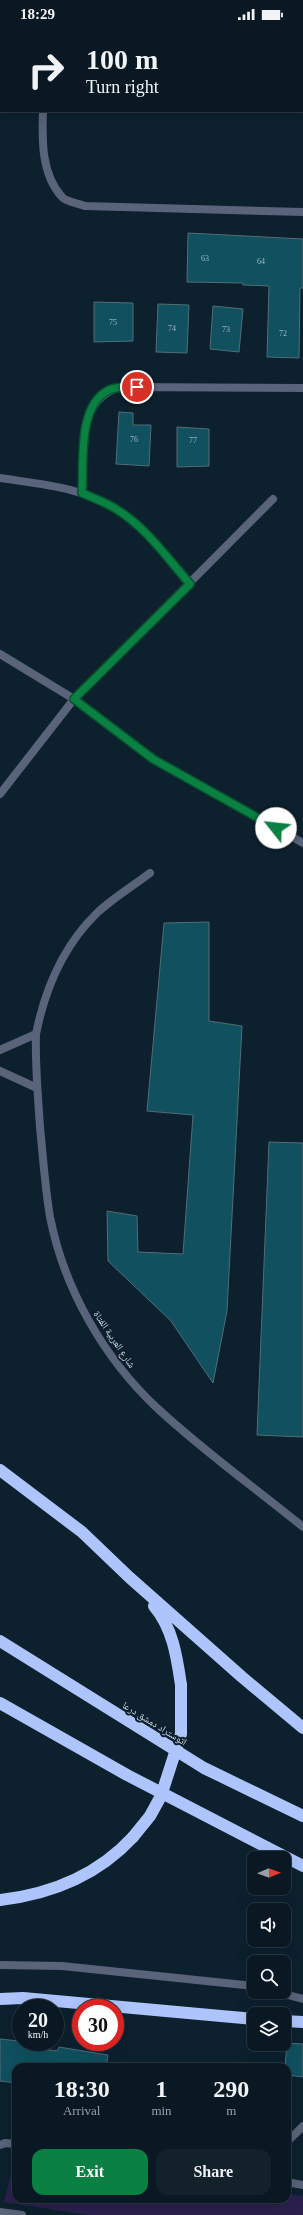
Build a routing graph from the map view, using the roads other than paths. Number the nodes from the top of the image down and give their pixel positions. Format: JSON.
{"nodes":[{"id":1,"x":43,"y":112,"type":"edge"},
{"id":2,"x":303,"y":212,"type":"edge"},
{"id":3,"x":303,"y":388,"type":"edge"},
{"id":4,"x":0,"y":478,"type":"edge"},
{"id":5,"x":82,"y":493,"type":"junction"},
{"id":6,"x":273,"y":499,"type":"dead end"},
{"id":7,"x":190,"y":584,"type":"junction"},
{"id":8,"x":0,"y":654,"type":"edge"},
{"id":9,"x":74,"y":699,"type":"junction"},
{"id":10,"x":0,"y":794,"type":"edge"},
{"id":11,"x":303,"y":843,"type":"edge"},
{"id":12,"x":150,"y":873,"type":"dead end"},
{"id":13,"x":36,"y":1034,"type":"junction"},
{"id":14,"x":0,"y":1050,"type":"edge"},
{"id":15,"x":0,"y":1070,"type":"edge"},
{"id":16,"x":37,"y":1088,"type":"junction"},
{"id":17,"x":0,"y":1470,"type":"edge"},
{"id":18,"x":303,"y":1527,"type":"edge"},
{"id":19,"x":129,"y":1577,"type":"junction"},
{"id":20,"x":0,"y":1641,"type":"edge"},
{"id":21,"x":0,"y":1703,"type":"edge"},
{"id":22,"x":303,"y":1728,"type":"edge"},
{"id":23,"x":303,"y":1816,"type":"edge"},
{"id":24,"x":303,"y":1866,"type":"edge"},
{"id":25,"x":0,"y":1900,"type":"edge"},
{"id":26,"x":0,"y":1965,"type":"edge"},
{"id":27,"x":247,"y":1985,"type":"edge"},
{"id":28,"x":291,"y":1996,"type":"edge"},
{"id":29,"x":0,"y":1999,"type":"edge"},
{"id":30,"x":303,"y":1999,"type":"edge"},
{"id":31,"x":247,"y":2018,"type":"edge"},
{"id":32,"x":291,"y":2022,"type":"edge"},
{"id":33,"x":303,"y":2022,"type":"edge"},
{"id":34,"x":303,"y":2126,"type":"edge"},
{"id":35,"x":291,"y":2138,"type":"edge"},
{"id":36,"x":12,"y":2144,"type":"edge"},
{"id":37,"x":0,"y":2145,"type":"edge"},
{"id":38,"x":291,"y":2183,"type":"edge"},
{"id":39,"x":303,"y":2185,"type":"edge"},
{"id":40,"x":0,"y":2212,"type":"edge"},
{"id":41,"x":22,"y":2215,"type":"edge"}],
"edges":[{"from":1,"to":2,"type":"street"},
{"from":3,"to":5,"type":"street"},
{"from":4,"to":5,"type":"street"},
{"from":5,"to":7,"type":"street"},
{"from":6,"to":7,"type":"street"},
{"from":7,"to":9,"type":"street"},
{"from":8,"to":9,"type":"street"},
{"from":9,"to":10,"type":"street"},
{"from":9,"to":11,"type":"street"},
{"from":12,"to":13,"type":"street","name":"شارع العربية الفتاة"},
{"from":13,"to":14,"type":"street"},
{"from":13,"to":16,"type":"street","name":"شارع العربية الفتاة"},
{"from":15,"to":16,"type":"street"},
{"from":16,"to":18,"type":"street","name":"شارع العربية الفتاة"},
{"from":17,"to":19,"type":"highway"},
{"from":19,"to":22,"type":"highway"},
{"from":19,"to":25,"type":"highway","bridge":true},
{"from":20,"to":23,"type":"highway","name":"اتوستراد دمشق درعا"},
{"from":21,"to":24,"type":"highway"},
{"from":26,"to":27,"type":"street"},
{"from":28,"to":30,"type":"street"},
{"from":29,"to":31,"type":"highway"},
{"from":32,"to":33,"type":"highway"},
{"from":34,"to":35,"type":"street"},
{"from":36,"to":37,"type":"street"},
{"from":38,"to":39,"type":"street"},
{"from":40,"to":41,"type":"street"}]}
